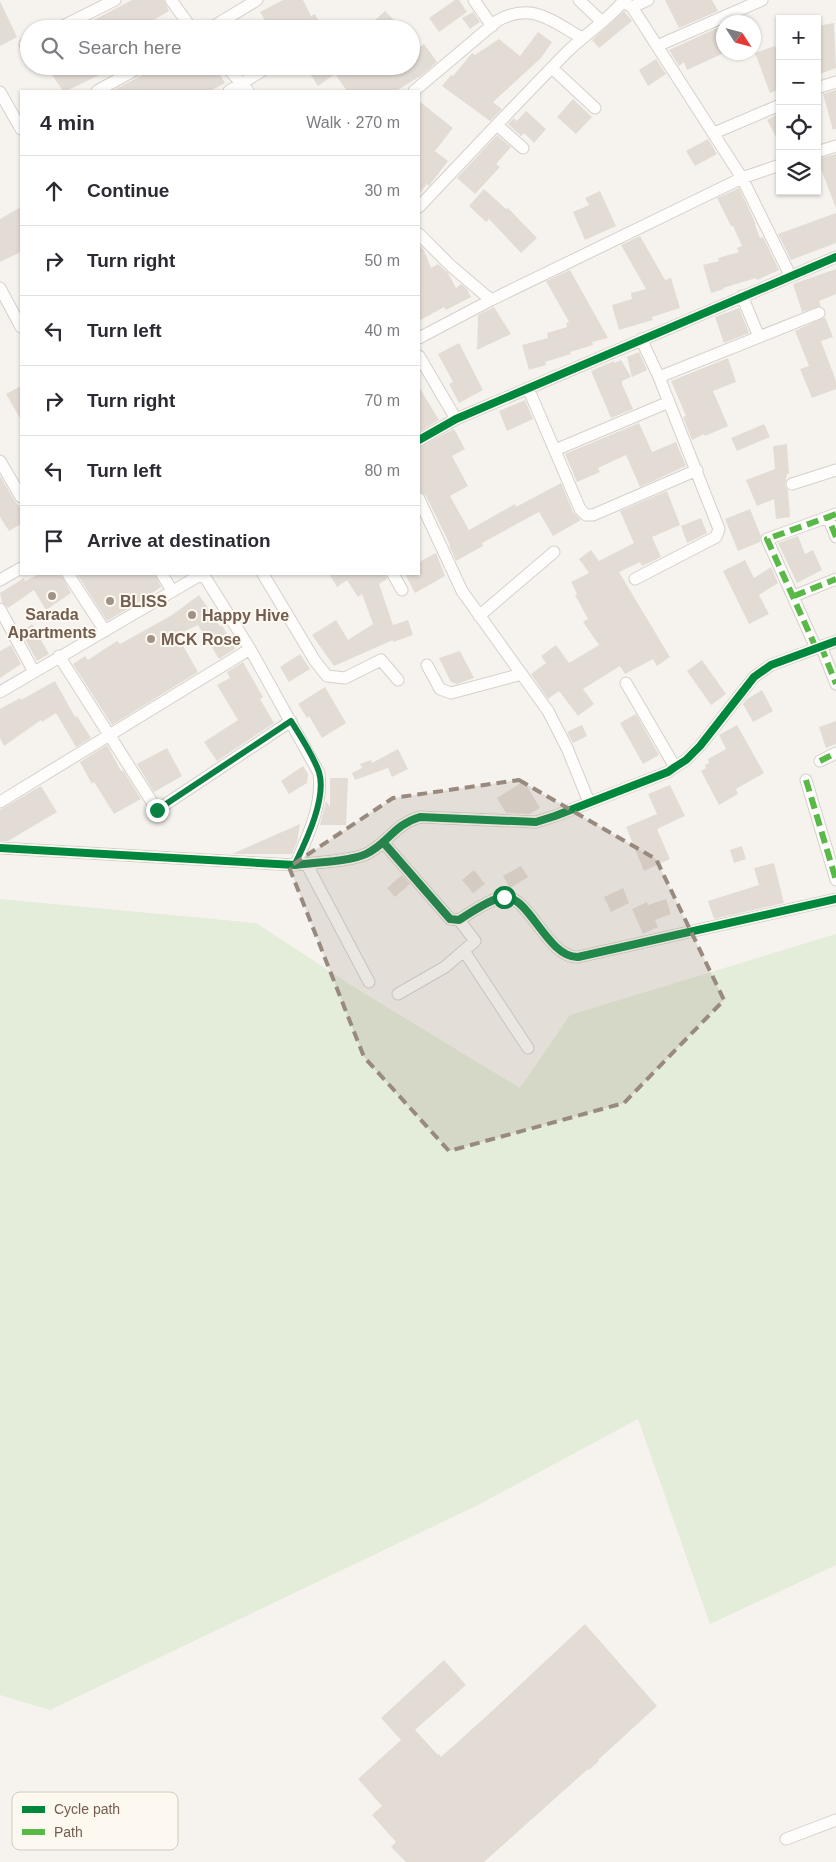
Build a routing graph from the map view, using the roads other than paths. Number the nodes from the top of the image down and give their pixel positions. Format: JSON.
{"nodes":[{"id":1,"x":116,"y":0,"type":"edge"},
{"id":2,"x":171,"y":0,"type":"edge"},
{"id":3,"x":257,"y":0,"type":"edge"},
{"id":4,"x":474,"y":0,"type":"edge"},
{"id":5,"x":579,"y":0,"type":"edge"},
{"id":6,"x":648,"y":0,"type":"edge"},
{"id":7,"x":762,"y":0,"type":"edge"},
{"id":8,"x":626,"y":3,"type":"edge"},
{"id":9,"x":75,"y":20,"type":"edge"},
{"id":10,"x":185,"y":20,"type":"edge"},
{"id":11,"x":224,"y":20,"type":"edge"},
{"id":12,"x":601,"y":21,"type":"junction"},
{"id":13,"x":492,"y":26,"type":"junction"},
{"id":14,"x":582,"y":38,"type":"junction"},
{"id":15,"x":657,"y":46,"type":"junction"},
{"id":16,"x":552,"y":68,"type":"junction"},
{"id":17,"x":126,"y":75,"type":"edge"},
{"id":18,"x":234,"y":75,"type":"edge"},
{"id":19,"x":259,"y":75,"type":"edge"},
{"id":20,"x":836,"y":82,"type":"edge"},
{"id":21,"x":245,"y":87,"type":"edge"},
{"id":22,"x":821,"y":87,"type":"edge"},
{"id":23,"x":99,"y":90,"type":"edge"},
{"id":24,"x":415,"y":90,"type":"edge"},
{"id":25,"x":0,"y":92,"type":"edge"},
{"id":26,"x":776,"y":107,"type":"edge"},
{"id":27,"x":595,"y":108,"type":"dead end"},
{"id":28,"x":497,"y":125,"type":"junction"},
{"id":29,"x":20,"y":127,"type":"edge"},
{"id":30,"x":714,"y":134,"type":"junction"},
{"id":31,"x":836,"y":146,"type":"edge"},
{"id":32,"x":523,"y":148,"type":"dead end"},
{"id":33,"x":821,"y":151,"type":"edge"},
{"id":34,"x":776,"y":166,"type":"edge"},
{"id":35,"x":742,"y":178,"type":"junction"},
{"id":36,"x":420,"y":206,"type":"edge"},
{"id":37,"x":420,"y":235,"type":"edge"},
{"id":38,"x":836,"y":257,"type":"edge"},
{"id":39,"x":790,"y":275,"type":"junction"},
{"id":40,"x":0,"y":288,"type":"edge"},
{"id":41,"x":742,"y":296,"type":"junction"},
{"id":42,"x":491,"y":300,"type":"junction"},
{"id":43,"x":819,"y":313,"type":"dead end"},
{"id":44,"x":20,"y":325,"type":"edge"},
{"id":45,"x":420,"y":337,"type":"edge"},
{"id":46,"x":759,"y":337,"type":"junction"},
{"id":47,"x":641,"y":339,"type":"junction"},
{"id":48,"x":420,"y":358,"type":"edge"},
{"id":49,"x":658,"y":377,"type":"junction"},
{"id":50,"x":528,"y":388,"type":"junction"},
{"id":51,"x":669,"y":402,"type":"junction"},
{"id":52,"x":456,"y":419,"type":"junction"},
{"id":53,"x":420,"y":439,"type":"edge"},
{"id":54,"x":554,"y":450,"type":"junction"},
{"id":55,"x":0,"y":461,"type":"edge"},
{"id":56,"x":697,"y":470,"type":"junction"},
{"id":57,"x":836,"y":470,"type":"edge"},
{"id":58,"x":792,"y":484,"type":"dead end"},
{"id":59,"x":20,"y":495,"type":"edge"},
{"id":60,"x":420,"y":501,"type":"edge"},
{"id":61,"x":832,"y":516,"type":"edge"},
{"id":62,"x":836,"y":537,"type":"edge"},
{"id":63,"x":554,"y":552,"type":"dead end"},
{"id":64,"x":20,"y":569,"type":"edge"},
{"id":65,"x":69,"y":575,"type":"edge"},
{"id":66,"x":163,"y":575,"type":"edge"},
{"id":67,"x":200,"y":575,"type":"edge"},
{"id":68,"x":203,"y":575,"type":"edge"},
{"id":69,"x":264,"y":575,"type":"edge"},
{"id":70,"x":393,"y":575,"type":"edge"},
{"id":71,"x":635,"y":579,"type":"dead end"},
{"id":72,"x":836,"y":579,"type":"edge"},
{"id":73,"x":0,"y":580,"type":"edge"},
{"id":74,"x":402,"y":590,"type":"dead end"},
{"id":75,"x":172,"y":591,"type":"junction"},
{"id":76,"x":794,"y":596,"type":"junction"},
{"id":77,"x":0,"y":609,"type":"edge"},
{"id":78,"x":479,"y":616,"type":"junction"},
{"id":79,"x":105,"y":631,"type":"junction"},
{"id":80,"x":836,"y":641,"type":"edge"},
{"id":81,"x":819,"y":647,"type":"junction"},
{"id":82,"x":250,"y":649,"type":"junction"},
{"id":83,"x":59,"y":656,"type":"junction"},
{"id":84,"x":428,"y":665,"type":"dead end"},
{"id":85,"x":34,"y":672,"type":"junction"},
{"id":86,"x":522,"y":674,"type":"junction"},
{"id":87,"x":398,"y":680,"type":"dead end"},
{"id":88,"x":626,"y":683,"type":"dead end"},
{"id":89,"x":836,"y":684,"type":"edge"},
{"id":90,"x":0,"y":692,"type":"edge"},
{"id":91,"x":291,"y":721,"type":"junction"},
{"id":92,"x":109,"y":735,"type":"junction"},
{"id":93,"x":836,"y":753,"type":"edge"},
{"id":94,"x":820,"y":761,"type":"dead end"},
{"id":95,"x":675,"y":767,"type":"junction"},
{"id":96,"x":806,"y":780,"type":"dead end"},
{"id":97,"x":0,"y":802,"type":"edge"},
{"id":98,"x":589,"y":802,"type":"junction"},
{"id":99,"x":383,"y":842,"type":"junction"},
{"id":100,"x":0,"y":848,"type":"edge"},
{"id":101,"x":301,"y":864,"type":"junction"},
{"id":102,"x":836,"y":880,"type":"edge"},
{"id":103,"x":836,"y":899,"type":"edge"},
{"id":104,"x":459,"y":920,"type":"junction"},
{"id":105,"x":464,"y":951,"type":"junction"},
{"id":106,"x":369,"y":982,"type":"dead end"},
{"id":107,"x":398,"y":994,"type":"dead end"},
{"id":108,"x":528,"y":1048,"type":"dead end"},
{"id":109,"x":836,"y":1820,"type":"edge"},
{"id":110,"x":786,"y":1839,"type":"dead end"}],
"edges":[{"from":1,"to":9,"type":"street"},
{"from":2,"to":10,"type":"street"},
{"from":3,"to":11,"type":"street"},
{"from":4,"to":13,"type":"street"},
{"from":5,"to":12,"type":"street"},
{"from":6,"to":8,"type":"street"},
{"from":7,"to":15,"type":"street"},
{"from":8,"to":12,"type":"street"},
{"from":8,"to":15,"type":"street"},
{"from":12,"to":14,"type":"street"},
{"from":13,"to":14,"type":"street"},
{"from":13,"to":24,"type":"street"},
{"from":14,"to":16,"type":"street"},
{"from":15,"to":30,"type":"street"},
{"from":16,"to":27,"type":"street"},
{"from":16,"to":28,"type":"street"},
{"from":17,"to":23,"type":"street"},
{"from":18,"to":21,"type":"street"},
{"from":19,"to":21,"type":"street"},
{"from":20,"to":22,"type":"street"},
{"from":25,"to":29,"type":"street"},
{"from":26,"to":30,"type":"street"},
{"from":28,"to":32,"type":"street"},
{"from":28,"to":36,"type":"street"},
{"from":30,"to":35,"type":"street"},
{"from":31,"to":33,"type":"street"},
{"from":34,"to":35,"type":"street"},
{"from":35,"to":39,"type":"street"},
{"from":35,"to":42,"type":"street"},
{"from":37,"to":42,"type":"street"},
{"from":38,"to":39,"type":"street"},
{"from":39,"to":41,"type":"street"},
{"from":40,"to":44,"type":"street"},
{"from":41,"to":46,"type":"street"},
{"from":41,"to":47,"type":"street"},
{"from":42,"to":45,"type":"street"},
{"from":43,"to":46,"type":"street"},
{"from":46,"to":49,"type":"street"},
{"from":47,"to":49,"type":"street"},
{"from":47,"to":50,"type":"street"},
{"from":48,"to":52,"type":"street"},
{"from":49,"to":51,"type":"street"},
{"from":50,"to":52,"type":"street"},
{"from":50,"to":54,"type":"street"},
{"from":51,"to":54,"type":"street"},
{"from":51,"to":56,"type":"street"},
{"from":52,"to":53,"type":"street"},
{"from":54,"to":56,"type":"street"},
{"from":55,"to":59,"type":"street"},
{"from":56,"to":71,"type":"street"},
{"from":57,"to":58,"type":"street"},
{"from":60,"to":78,"type":"street"},
{"from":61,"to":62,"type":"street"},
{"from":61,"to":76,"type":"street"},
{"from":63,"to":78,"type":"street"},
{"from":64,"to":73,"type":"street"},
{"from":65,"to":79,"type":"street"},
{"from":66,"to":75,"type":"street"},
{"from":67,"to":75,"type":"street"},
{"from":68,"to":82,"type":"street"},
{"from":69,"to":87,"type":"street"},
{"from":70,"to":74,"type":"street"},
{"from":72,"to":76,"type":"street"},
{"from":75,"to":79,"type":"street"},
{"from":76,"to":81,"type":"street"},
{"from":77,"to":85,"type":"street"},
{"from":78,"to":86,"type":"street"},
{"from":79,"to":83,"type":"street"},
{"from":80,"to":81,"type":"street"},
{"from":81,"to":89,"type":"street"},
{"from":81,"to":95,"type":"street"},
{"from":82,"to":91,"type":"street"},
{"from":82,"to":92,"type":"street"},
{"from":83,"to":85,"type":"street"},
{"from":83,"to":92,"type":"street"},
{"from":84,"to":86,"type":"street"},
{"from":85,"to":90,"type":"street"},
{"from":86,"to":98,"type":"street"},
{"from":88,"to":95,"type":"street"},
{"from":91,"to":92,"type":"street"},
{"from":91,"to":101,"type":"street"},
{"from":92,"to":97,"type":"street"},
{"from":93,"to":94,"type":"street"},
{"from":95,"to":98,"type":"street"},
{"from":96,"to":102,"type":"street"},
{"from":98,"to":99,"type":"street"},
{"from":99,"to":101,"type":"street"},
{"from":99,"to":104,"type":"street"},
{"from":100,"to":101,"type":"street"},
{"from":101,"to":106,"type":"street"},
{"from":103,"to":104,"type":"street"},
{"from":104,"to":105,"type":"street"},
{"from":105,"to":107,"type":"street"},
{"from":105,"to":108,"type":"street"},
{"from":109,"to":110,"type":"street"}]}
